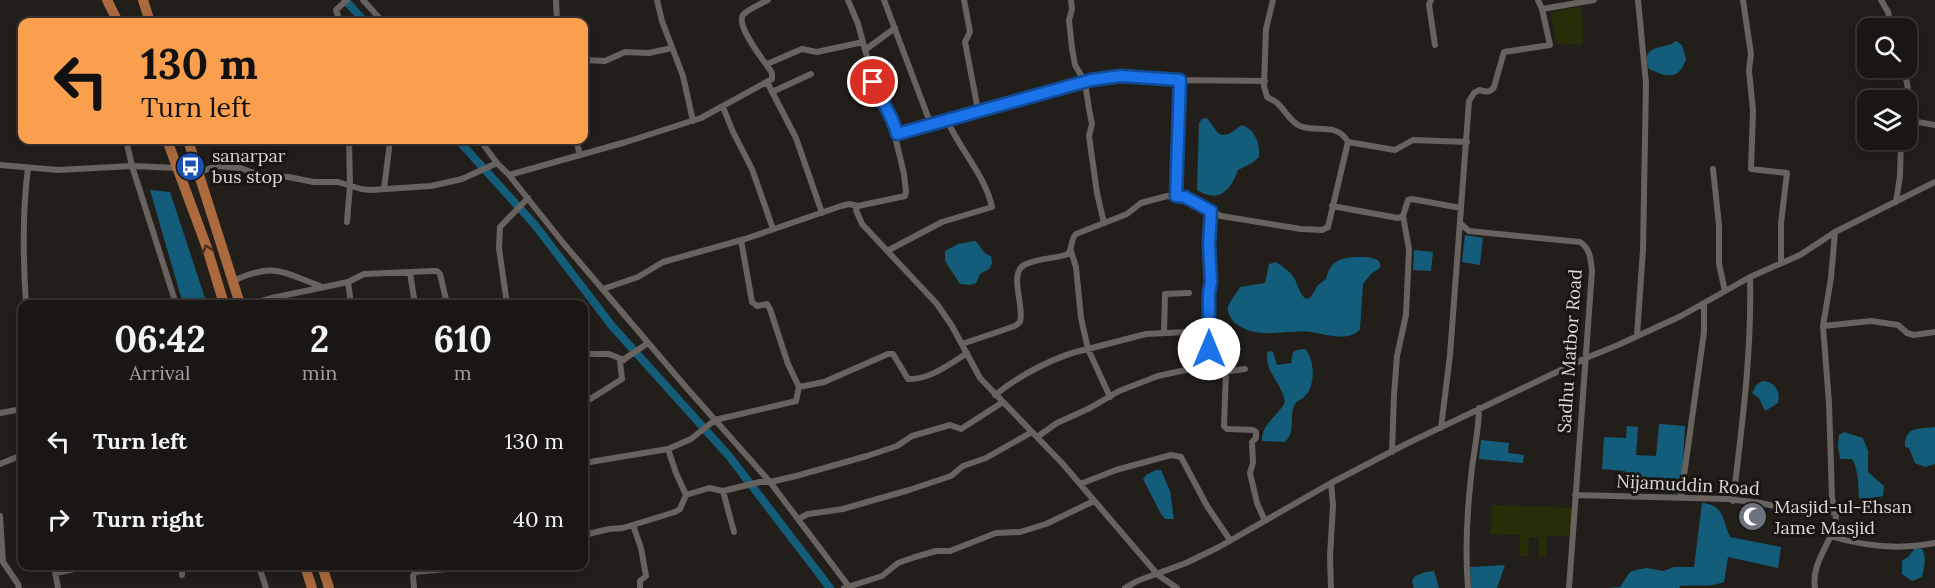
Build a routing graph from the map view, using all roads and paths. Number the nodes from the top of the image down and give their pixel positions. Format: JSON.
{"nodes":[{"id":1,"x":107,"y":0,"type":"edge"},
{"id":2,"x":143,"y":0,"type":"edge"},
{"id":3,"x":348,"y":0,"type":"edge"},
{"id":4,"x":363,"y":0,"type":"edge"},
{"id":5,"x":556,"y":0,"type":"edge"},
{"id":6,"x":657,"y":0,"type":"edge"},
{"id":7,"x":768,"y":0,"type":"edge"},
{"id":8,"x":848,"y":0,"type":"edge"},
{"id":9,"x":884,"y":0,"type":"edge"},
{"id":10,"x":964,"y":0,"type":"edge"},
{"id":11,"x":1071,"y":0,"type":"edge"},
{"id":12,"x":1273,"y":0,"type":"edge"},
{"id":13,"x":1431,"y":0,"type":"edge"},
{"id":14,"x":1538,"y":0,"type":"edge"},
{"id":15,"x":1594,"y":0,"type":"edge"},
{"id":16,"x":1638,"y":0,"type":"edge"},
{"id":17,"x":1743,"y":0,"type":"edge"},
{"id":18,"x":1881,"y":0,"type":"edge"},
{"id":19,"x":758,"y":2,"type":"edge"},
{"id":20,"x":1542,"y":9,"type":"junction"},
{"id":21,"x":116,"y":18,"type":"edge"},
{"id":22,"x":149,"y":18,"type":"edge"},
{"id":23,"x":339,"y":18,"type":"edge"},
{"id":24,"x":379,"y":18,"type":"edge"},
{"id":25,"x":557,"y":18,"type":"edge"},
{"id":26,"x":1890,"y":18,"type":"edge"},
{"id":27,"x":895,"y":28,"type":"junction"},
{"id":28,"x":863,"y":42,"type":"junction"},
{"id":29,"x":1435,"y":45,"type":"dead end"},
{"id":30,"x":672,"y":48,"type":"junction"},
{"id":31,"x":865,"y":50,"type":"junction"},
{"id":32,"x":588,"y":60,"type":"edge"},
{"id":33,"x":767,"y":64,"type":"junction"},
{"id":34,"x":811,"y":74,"type":"dead end"},
{"id":35,"x":1180,"y":80,"type":"junction"},
{"id":36,"x":1264,"y":81,"type":"junction"},
{"id":37,"x":766,"y":82,"type":"junction"},
{"id":38,"x":1084,"y":82,"type":"junction"},
{"id":39,"x":772,"y":92,"type":"junction"},
{"id":40,"x":723,"y":107,"type":"junction"},
{"id":41,"x":978,"y":110,"type":"junction"},
{"id":42,"x":947,"y":120,"type":"junction"},
{"id":43,"x":693,"y":121,"type":"junction"},
{"id":44,"x":1917,"y":122,"type":"edge"},
{"id":45,"x":931,"y":125,"type":"junction"},
{"id":46,"x":1935,"y":125,"type":"edge"},
{"id":47,"x":897,"y":134,"type":"junction"},
{"id":48,"x":1348,"y":142,"type":"junction"},
{"id":49,"x":1467,"y":142,"type":"junction"},
{"id":50,"x":127,"y":144,"type":"edge"},
{"id":51,"x":169,"y":144,"type":"edge"},
{"id":52,"x":189,"y":144,"type":"edge"},
{"id":53,"x":349,"y":144,"type":"edge"},
{"id":54,"x":390,"y":144,"type":"edge"},
{"id":55,"x":483,"y":144,"type":"edge"},
{"id":56,"x":577,"y":144,"type":"edge"},
{"id":57,"x":1901,"y":150,"type":"edge"},
{"id":58,"x":580,"y":155,"type":"junction"},
{"id":59,"x":497,"y":163,"type":"junction"},
{"id":60,"x":0,"y":165,"type":"edge"},
{"id":61,"x":132,"y":166,"type":"junction"},
{"id":62,"x":28,"y":168,"type":"junction"},
{"id":63,"x":178,"y":168,"type":"junction"},
{"id":64,"x":1713,"y":169,"type":"dead end"},
{"id":65,"x":199,"y":172,"type":"junction"},
{"id":66,"x":509,"y":175,"type":"junction"},
{"id":67,"x":1935,"y":182,"type":"edge"},
{"id":68,"x":350,"y":185,"type":"junction"},
{"id":69,"x":384,"y":189,"type":"junction"},
{"id":70,"x":1176,"y":196,"type":"junction"},
{"id":71,"x":528,"y":198,"type":"junction"},
{"id":72,"x":1896,"y":202,"type":"junction"},
{"id":73,"x":858,"y":206,"type":"junction"},
{"id":74,"x":1332,"y":206,"type":"junction"},
{"id":75,"x":1461,"y":208,"type":"junction"},
{"id":76,"x":1211,"y":211,"type":"junction"},
{"id":77,"x":822,"y":213,"type":"junction"},
{"id":78,"x":1403,"y":216,"type":"junction"},
{"id":79,"x":347,"y":222,"type":"dead end"},
{"id":80,"x":1104,"y":223,"type":"junction"},
{"id":81,"x":1461,"y":224,"type":"junction"},
{"id":82,"x":774,"y":229,"type":"junction"},
{"id":83,"x":1835,"y":232,"type":"junction"},
{"id":84,"x":741,"y":240,"type":"junction"},
{"id":85,"x":887,"y":251,"type":"junction"},
{"id":86,"x":1071,"y":251,"type":"junction"},
{"id":87,"x":1781,"y":262,"type":"junction"},
{"id":88,"x":410,"y":273,"type":"junction"},
{"id":89,"x":1750,"y":277,"type":"junction"},
{"id":90,"x":233,"y":281,"type":"junction"},
{"id":91,"x":348,"y":282,"type":"junction"},
{"id":92,"x":321,"y":287,"type":"junction"},
{"id":93,"x":603,"y":289,"type":"junction"},
{"id":94,"x":1725,"y":291,"type":"junction"},
{"id":95,"x":1189,"y":292,"type":"dead end"},
{"id":96,"x":26,"y":300,"type":"edge"},
{"id":97,"x":175,"y":300,"type":"edge"},
{"id":98,"x":223,"y":300,"type":"edge"},
{"id":99,"x":239,"y":300,"type":"edge"},
{"id":100,"x":267,"y":300,"type":"edge"},
{"id":101,"x":350,"y":300,"type":"edge"},
{"id":102,"x":414,"y":300,"type":"edge"},
{"id":103,"x":446,"y":300,"type":"edge"},
{"id":104,"x":506,"y":300,"type":"edge"},
{"id":105,"x":1704,"y":303,"type":"junction"},
{"id":106,"x":1823,"y":326,"type":"junction"},
{"id":107,"x":1209,"y":330,"type":"junction"},
{"id":108,"x":1226,"y":330,"type":"dead end"},
{"id":109,"x":1164,"y":332,"type":"junction"},
{"id":110,"x":1935,"y":332,"type":"edge"},
{"id":111,"x":1637,"y":335,"type":"junction"},
{"id":112,"x":962,"y":344,"type":"junction"},
{"id":113,"x":647,"y":345,"type":"junction"},
{"id":114,"x":1088,"y":348,"type":"junction"},
{"id":115,"x":967,"y":353,"type":"junction"},
{"id":116,"x":588,"y":354,"type":"edge"},
{"id":117,"x":1586,"y":358,"type":"junction"},
{"id":118,"x":624,"y":360,"type":"junction"},
{"id":119,"x":1245,"y":369,"type":"dead end"},
{"id":120,"x":1210,"y":371,"type":"junction"},
{"id":121,"x":1226,"y":372,"type":"junction"},
{"id":122,"x":799,"y":387,"type":"junction"},
{"id":123,"x":995,"y":395,"type":"junction"},
{"id":124,"x":1110,"y":397,"type":"junction"},
{"id":125,"x":588,"y":400,"type":"edge"},
{"id":126,"x":1002,"y":402,"type":"junction"},
{"id":127,"x":1479,"y":408,"type":"junction"},
{"id":128,"x":18,"y":410,"type":"edge"},
{"id":129,"x":0,"y":413,"type":"edge"},
{"id":130,"x":713,"y":423,"type":"junction"},
{"id":131,"x":1441,"y":428,"type":"junction"},
{"id":132,"x":1035,"y":434,"type":"junction"},
{"id":133,"x":668,"y":449,"type":"junction"},
{"id":134,"x":1392,"y":452,"type":"junction"},
{"id":135,"x":18,"y":457,"type":"edge"},
{"id":136,"x":588,"y":462,"type":"edge"},
{"id":137,"x":0,"y":464,"type":"edge"},
{"id":138,"x":770,"y":482,"type":"junction"},
{"id":139,"x":1331,"y":483,"type":"junction"},
{"id":140,"x":1080,"y":484,"type":"junction"},
{"id":141,"x":723,"y":491,"type":"junction"},
{"id":142,"x":686,"y":495,"type":"junction"},
{"id":143,"x":1575,"y":495,"type":"junction"},
{"id":144,"x":1682,"y":497,"type":"junction"},
{"id":145,"x":1094,"y":501,"type":"junction"},
{"id":146,"x":1733,"y":501,"type":"junction"},
{"id":147,"x":1836,"y":513,"type":"junction"},
{"id":148,"x":0,"y":516,"type":"edge"},
{"id":149,"x":798,"y":519,"type":"junction"},
{"id":150,"x":1265,"y":521,"type":"junction"},
{"id":151,"x":633,"y":525,"type":"junction"},
{"id":152,"x":734,"y":532,"type":"dead end"},
{"id":153,"x":588,"y":534,"type":"edge"},
{"id":154,"x":1830,"y":536,"type":"junction"},
{"id":155,"x":1230,"y":540,"type":"junction"},
{"id":156,"x":1935,"y":543,"type":"edge"},
{"id":157,"x":55,"y":570,"type":"edge"},
{"id":158,"x":70,"y":570,"type":"edge"},
{"id":159,"x":182,"y":570,"type":"edge"},
{"id":160,"x":261,"y":570,"type":"edge"},
{"id":161,"x":306,"y":570,"type":"edge"},
{"id":162,"x":323,"y":570,"type":"edge"},
{"id":163,"x":436,"y":570,"type":"edge"},
{"id":164,"x":56,"y":573,"type":"junction"},
{"id":165,"x":182,"y":575,"type":"dead end"},
{"id":166,"x":1158,"y":575,"type":"junction"},
{"id":167,"x":847,"y":587,"type":"edge"},
{"id":168,"x":19,"y":588,"type":"edge"},
{"id":169,"x":58,"y":588,"type":"edge"},
{"id":170,"x":266,"y":588,"type":"edge"},
{"id":171,"x":312,"y":588,"type":"edge"},
{"id":172,"x":329,"y":588,"type":"edge"},
{"id":173,"x":414,"y":588,"type":"edge"},
{"id":174,"x":640,"y":588,"type":"edge"},
{"id":175,"x":1125,"y":588,"type":"edge"},
{"id":176,"x":1177,"y":588,"type":"edge"},
{"id":177,"x":1331,"y":588,"type":"edge"},
{"id":178,"x":1468,"y":588,"type":"edge"},
{"id":179,"x":1569,"y":588,"type":"edge"},
{"id":180,"x":1815,"y":588,"type":"edge"}],
"edges":[{"from":1,"to":21,"type":"highway"},
{"from":2,"to":22,"type":"highway"},
{"from":3,"to":23,"type":"street"},
{"from":4,"to":24,"type":"street"},
{"from":5,"to":25,"type":"street"},
{"from":6,"to":30,"type":"street"},
{"from":7,"to":19,"type":"street"},
{"from":8,"to":28,"type":"street"},
{"from":9,"to":27,"type":"street"},
{"from":10,"to":41,"type":"street"},
{"from":11,"to":38,"type":"street"},
{"from":12,"to":36,"type":"street"},
{"from":13,"to":29,"type":"street"},
{"from":14,"to":20,"type":"street"},
{"from":15,"to":20,"type":"street"},
{"from":16,"to":111,"type":"street"},
{"from":17,"to":87,"type":"street"},
{"from":18,"to":26,"type":"street"},
{"from":19,"to":33,"type":"street"},
{"from":20,"to":49,"type":"street"},
{"from":27,"to":31,"type":"street"},
{"from":27,"to":45,"type":"street"},
{"from":28,"to":31,"type":"street"},
{"from":28,"to":33,"type":"street"},
{"from":30,"to":32,"type":"street"},
{"from":30,"to":43,"type":"street"},
{"from":31,"to":47,"type":"street"},
{"from":33,"to":37,"type":"street"},
{"from":34,"to":39,"type":"street"},
{"from":35,"to":36,"type":"street"},
{"from":35,"to":38,"type":"street"},
{"from":35,"to":70,"type":"street"},
{"from":36,"to":48,"type":"street"},
{"from":37,"to":39,"type":"street"},
{"from":37,"to":40,"type":"street"},
{"from":38,"to":41,"type":"street"},
{"from":38,"to":80,"type":"street"},
{"from":39,"to":77,"type":"street"},
{"from":40,"to":43,"type":"street"},
{"from":40,"to":82,"type":"street"},
{"from":41,"to":42,"type":"street"},
{"from":42,"to":45,"type":"street"},
{"from":42,"to":85,"type":"street"},
{"from":43,"to":58,"type":"street"},
{"from":44,"to":46,"type":"street"},
{"from":45,"to":47,"type":"street"},
{"from":47,"to":73,"type":"street"},
{"from":48,"to":49,"type":"street"},
{"from":48,"to":74,"type":"street"},
{"from":49,"to":75,"type":"street"},
{"from":50,"to":61,"type":"street"},
{"from":51,"to":63,"type":"highway"},
{"from":52,"to":65,"type":"highway"},
{"from":53,"to":68,"type":"street"},
{"from":54,"to":69,"type":"street"},
{"from":55,"to":59,"type":"street"},
{"from":56,"to":58,"type":"street"},
{"from":57,"to":72,"type":"street"},
{"from":58,"to":66,"type":"street"},
{"from":59,"to":66,"type":"street"},
{"from":59,"to":69,"type":"street"},
{"from":60,"to":62,"type":"street"},
{"from":61,"to":62,"type":"street"},
{"from":61,"to":63,"type":"street"},
{"from":61,"to":97,"type":"street"},
{"from":62,"to":96,"type":"street"},
{"from":98,"to":63,"type":"highway","one_way":true},
{"from":64,"to":94,"type":"street"},
{"from":65,"to":68,"type":"street"},
{"from":65,"to":90,"type":"highway"},
{"from":66,"to":71,"type":"street"},
{"from":67,"to":72,"type":"street"},
{"from":68,"to":69,"type":"street"},
{"from":68,"to":79,"type":"street"},
{"from":70,"to":76,"type":"street"},
{"from":70,"to":80,"type":"street"},
{"from":71,"to":93,"type":"street"},
{"from":71,"to":104,"type":"street"},
{"from":72,"to":83,"type":"street"},
{"from":73,"to":77,"type":"street"},
{"from":73,"to":85,"type":"street"},
{"from":74,"to":76,"type":"street"},
{"from":74,"to":78,"type":"street"},
{"from":75,"to":78,"type":"street"},
{"from":75,"to":81,"type":"street"},
{"from":76,"to":107,"type":"street"},
{"from":77,"to":82,"type":"street"},
{"from":78,"to":134,"type":"street"},
{"from":80,"to":86,"type":"street"},
{"from":81,"to":117,"type":"street","name":"Sadhu Matbor Road"},
{"from":81,"to":131,"type":"street"},
{"from":82,"to":84,"type":"street"},
{"from":83,"to":87,"type":"street"},
{"from":83,"to":106,"type":"street"},
{"from":84,"to":93,"type":"street"},
{"from":84,"to":122,"type":"street"},
{"from":85,"to":112,"type":"street"},
{"from":86,"to":112,"type":"street"},
{"from":86,"to":114,"type":"street"},
{"from":87,"to":89,"type":"street"},
{"from":88,"to":91,"type":"street"},
{"from":88,"to":102,"type":"street"},
{"from":88,"to":103,"type":"street"},
{"from":89,"to":94,"type":"street"},
{"from":89,"to":146,"type":"street"},
{"from":90,"to":92,"type":"street"},
{"from":90,"to":99,"type":"highway"},
{"from":91,"to":92,"type":"street"},
{"from":91,"to":101,"type":"street"},
{"from":92,"to":100,"type":"street"},
{"from":93,"to":113,"type":"street"},
{"from":94,"to":105,"type":"street"},
{"from":95,"to":109,"type":"street"},
{"from":105,"to":111,"type":"street"},
{"from":105,"to":144,"type":"street"},
{"from":106,"to":110,"type":"street"},
{"from":106,"to":147,"type":"street"},
{"from":107,"to":108,"type":"street"},
{"from":107,"to":109,"type":"street"},
{"from":107,"to":120,"type":"street"},
{"from":109,"to":114,"type":"street"},
{"from":111,"to":117,"type":"street"},
{"from":112,"to":115,"type":"street"},
{"from":113,"to":118,"type":"street"},
{"from":113,"to":130,"type":"street"},
{"from":114,"to":123,"type":"street"},
{"from":114,"to":124,"type":"street"},
{"from":115,"to":122,"type":"street"},
{"from":115,"to":123,"type":"street"},
{"from":116,"to":118,"type":"street"},
{"from":117,"to":127,"type":"street"},
{"from":117,"to":143,"type":"street","name":"Sadhu Matbor Road"},
{"from":118,"to":125,"type":"street"},
{"from":119,"to":121,"type":"street"},
{"from":120,"to":121,"type":"street"},
{"from":120,"to":124,"type":"street"},
{"from":121,"to":150,"type":"street"},
{"from":122,"to":130,"type":"street"},
{"from":123,"to":126,"type":"street"},
{"from":124,"to":132,"type":"street"},
{"from":126,"to":132,"type":"street"},
{"from":126,"to":138,"type":"street"},
{"from":127,"to":131,"type":"street"},
{"from":127,"to":178,"type":"street"},
{"from":128,"to":129,"type":"street"},
{"from":130,"to":133,"type":"street"},
{"from":130,"to":138,"type":"street"},
{"from":131,"to":134,"type":"street"},
{"from":132,"to":140,"type":"street"},
{"from":132,"to":149,"type":"street"},
{"from":133,"to":136,"type":"street"},
{"from":133,"to":142,"type":"street"},
{"from":134,"to":139,"type":"street"},
{"from":135,"to":137,"type":"street"},
{"from":138,"to":141,"type":"street"},
{"from":138,"to":149,"type":"street"},
{"from":139,"to":150,"type":"street"},
{"from":139,"to":177,"type":"street"},
{"from":140,"to":145,"type":"street"},
{"from":140,"to":155,"type":"street"},
{"from":141,"to":142,"type":"street"},
{"from":141,"to":152,"type":"street"},
{"from":142,"to":151,"type":"street"},
{"from":143,"to":144,"type":"street","name":"Nijamuddin Road"},
{"from":143,"to":179,"type":"street","name":"Sadhu Matbor Road"},
{"from":144,"to":146,"type":"street","name":"Nijamuddin Road"},
{"from":145,"to":166,"type":"street"},
{"from":145,"to":167,"type":"street"},
{"from":146,"to":147,"type":"street","name":"Nijamuddin Road"},
{"from":147,"to":154,"type":"street"},
{"from":148,"to":168,"type":"street"},
{"from":149,"to":167,"type":"street"},
{"from":150,"to":155,"type":"street"},
{"from":151,"to":153,"type":"street"},
{"from":151,"to":174,"type":"street"},
{"from":154,"to":156,"type":"street"},
{"from":154,"to":180,"type":"street"},
{"from":155,"to":166,"type":"street"},
{"from":157,"to":164,"type":"street"},
{"from":158,"to":164,"type":"street"},
{"from":159,"to":165,"type":"street"},
{"from":160,"to":170,"type":"street"},
{"from":161,"to":171,"type":"highway"},
{"from":162,"to":172,"type":"highway"},
{"from":163,"to":173,"type":"street"},
{"from":164,"to":169,"type":"street"},
{"from":166,"to":175,"type":"street"},
{"from":166,"to":176,"type":"street"}]}
